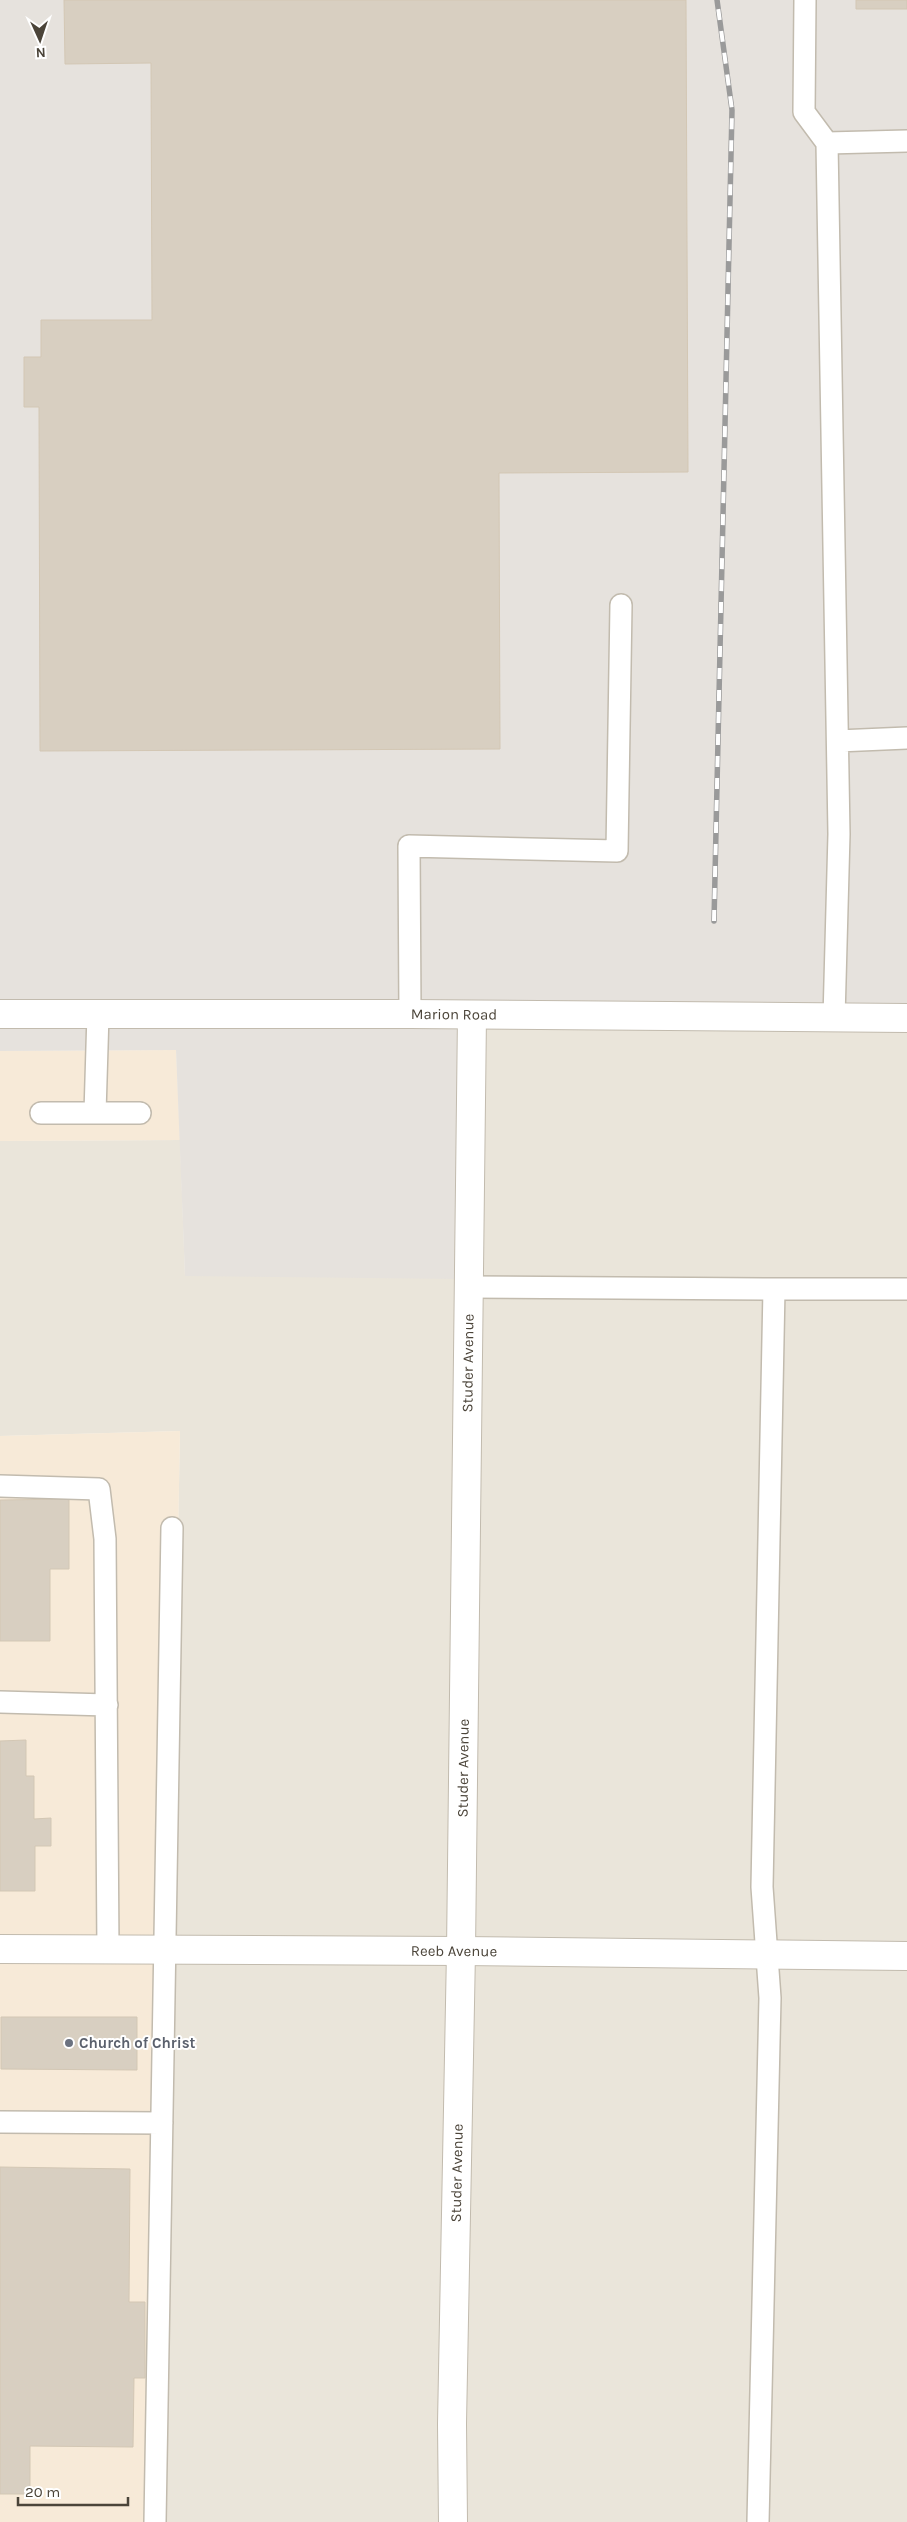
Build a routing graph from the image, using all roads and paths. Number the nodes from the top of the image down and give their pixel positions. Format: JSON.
{"nodes":[{"id":1,"x":805,"y":0,"type":"edge"},
{"id":2,"x":907,"y":141,"type":"edge"},
{"id":3,"x":827,"y":143,"type":"junction"},
{"id":4,"x":621,"y":605,"type":"dead end"},
{"id":5,"x":907,"y":738,"type":"edge"},
{"id":6,"x":838,"y":741,"type":"junction"},
{"id":7,"x":0,"y":1014,"type":"edge"},
{"id":8,"x":98,"y":1014,"type":"junction"},
{"id":9,"x":410,"y":1014,"type":"junction"},
{"id":10,"x":472,"y":1015,"type":"junction"},
{"id":11,"x":834,"y":1018,"type":"junction"},
{"id":12,"x":907,"y":1018,"type":"edge"},
{"id":13,"x":41,"y":1113,"type":"dead end"},
{"id":14,"x":95,"y":1113,"type":"junction"},
{"id":15,"x":140,"y":1113,"type":"dead end"},
{"id":16,"x":469,"y":1287,"type":"junction"},
{"id":17,"x":774,"y":1289,"type":"junction"},
{"id":18,"x":907,"y":1289,"type":"edge"},
{"id":19,"x":0,"y":1486,"type":"edge"},
{"id":20,"x":172,"y":1528,"type":"dead end"},
{"id":21,"x":0,"y":1702,"type":"edge"},
{"id":22,"x":107,"y":1705,"type":"junction"},
{"id":23,"x":0,"y":1949,"type":"edge"},
{"id":24,"x":108,"y":1950,"type":"junction"},
{"id":25,"x":164,"y":1950,"type":"junction"},
{"id":26,"x":461,"y":1951,"type":"junction"},
{"id":27,"x":767,"y":1954,"type":"junction"},
{"id":28,"x":907,"y":1956,"type":"edge"},
{"id":29,"x":0,"y":2122,"type":"edge"},
{"id":30,"x":162,"y":2123,"type":"junction"},
{"id":31,"x":155,"y":2522,"type":"edge"},
{"id":32,"x":453,"y":2522,"type":"edge"},
{"id":33,"x":758,"y":2522,"type":"edge"}],
"edges":[{"from":1,"to":3,"type":"lane"},
{"from":2,"to":3,"type":"lane"},
{"from":3,"to":6,"type":"lane"},
{"from":4,"to":9,"type":"lane"},
{"from":5,"to":6,"type":"lane"},
{"from":6,"to":11,"type":"lane"},
{"from":7,"to":8,"type":"street","name":"Marion Road"},
{"from":8,"to":9,"type":"street","name":"Marion Road"},
{"from":8,"to":14,"type":"lane"},
{"from":9,"to":10,"type":"street","name":"Marion Road"},
{"from":10,"to":11,"type":"street","name":"Marion Road"},
{"from":10,"to":16,"type":"street","name":"Studer Avenue"},
{"from":11,"to":12,"type":"street","name":"Marion Road"},
{"from":13,"to":14,"type":"lane"},
{"from":14,"to":15,"type":"lane"},
{"from":16,"to":17,"type":"lane"},
{"from":16,"to":26,"type":"street","name":"Studer Avenue"},
{"from":17,"to":18,"type":"lane"},
{"from":17,"to":27,"type":"lane"},
{"from":19,"to":22,"type":"lane"},
{"from":20,"to":25,"type":"lane"},
{"from":21,"to":22,"type":"lane"},
{"from":22,"to":24,"type":"lane"},
{"from":23,"to":24,"type":"street","name":"Reeb Avenue"},
{"from":24,"to":25,"type":"street","name":"Reeb Avenue"},
{"from":25,"to":26,"type":"street","name":"Reeb Avenue"},
{"from":25,"to":30,"type":"lane"},
{"from":26,"to":27,"type":"street","name":"Reeb Avenue"},
{"from":26,"to":32,"type":"street","name":"Studer Avenue"},
{"from":27,"to":28,"type":"street","name":"Reeb Avenue"},
{"from":27,"to":33,"type":"lane"},
{"from":29,"to":30,"type":"lane"},
{"from":30,"to":31,"type":"lane"}]}
